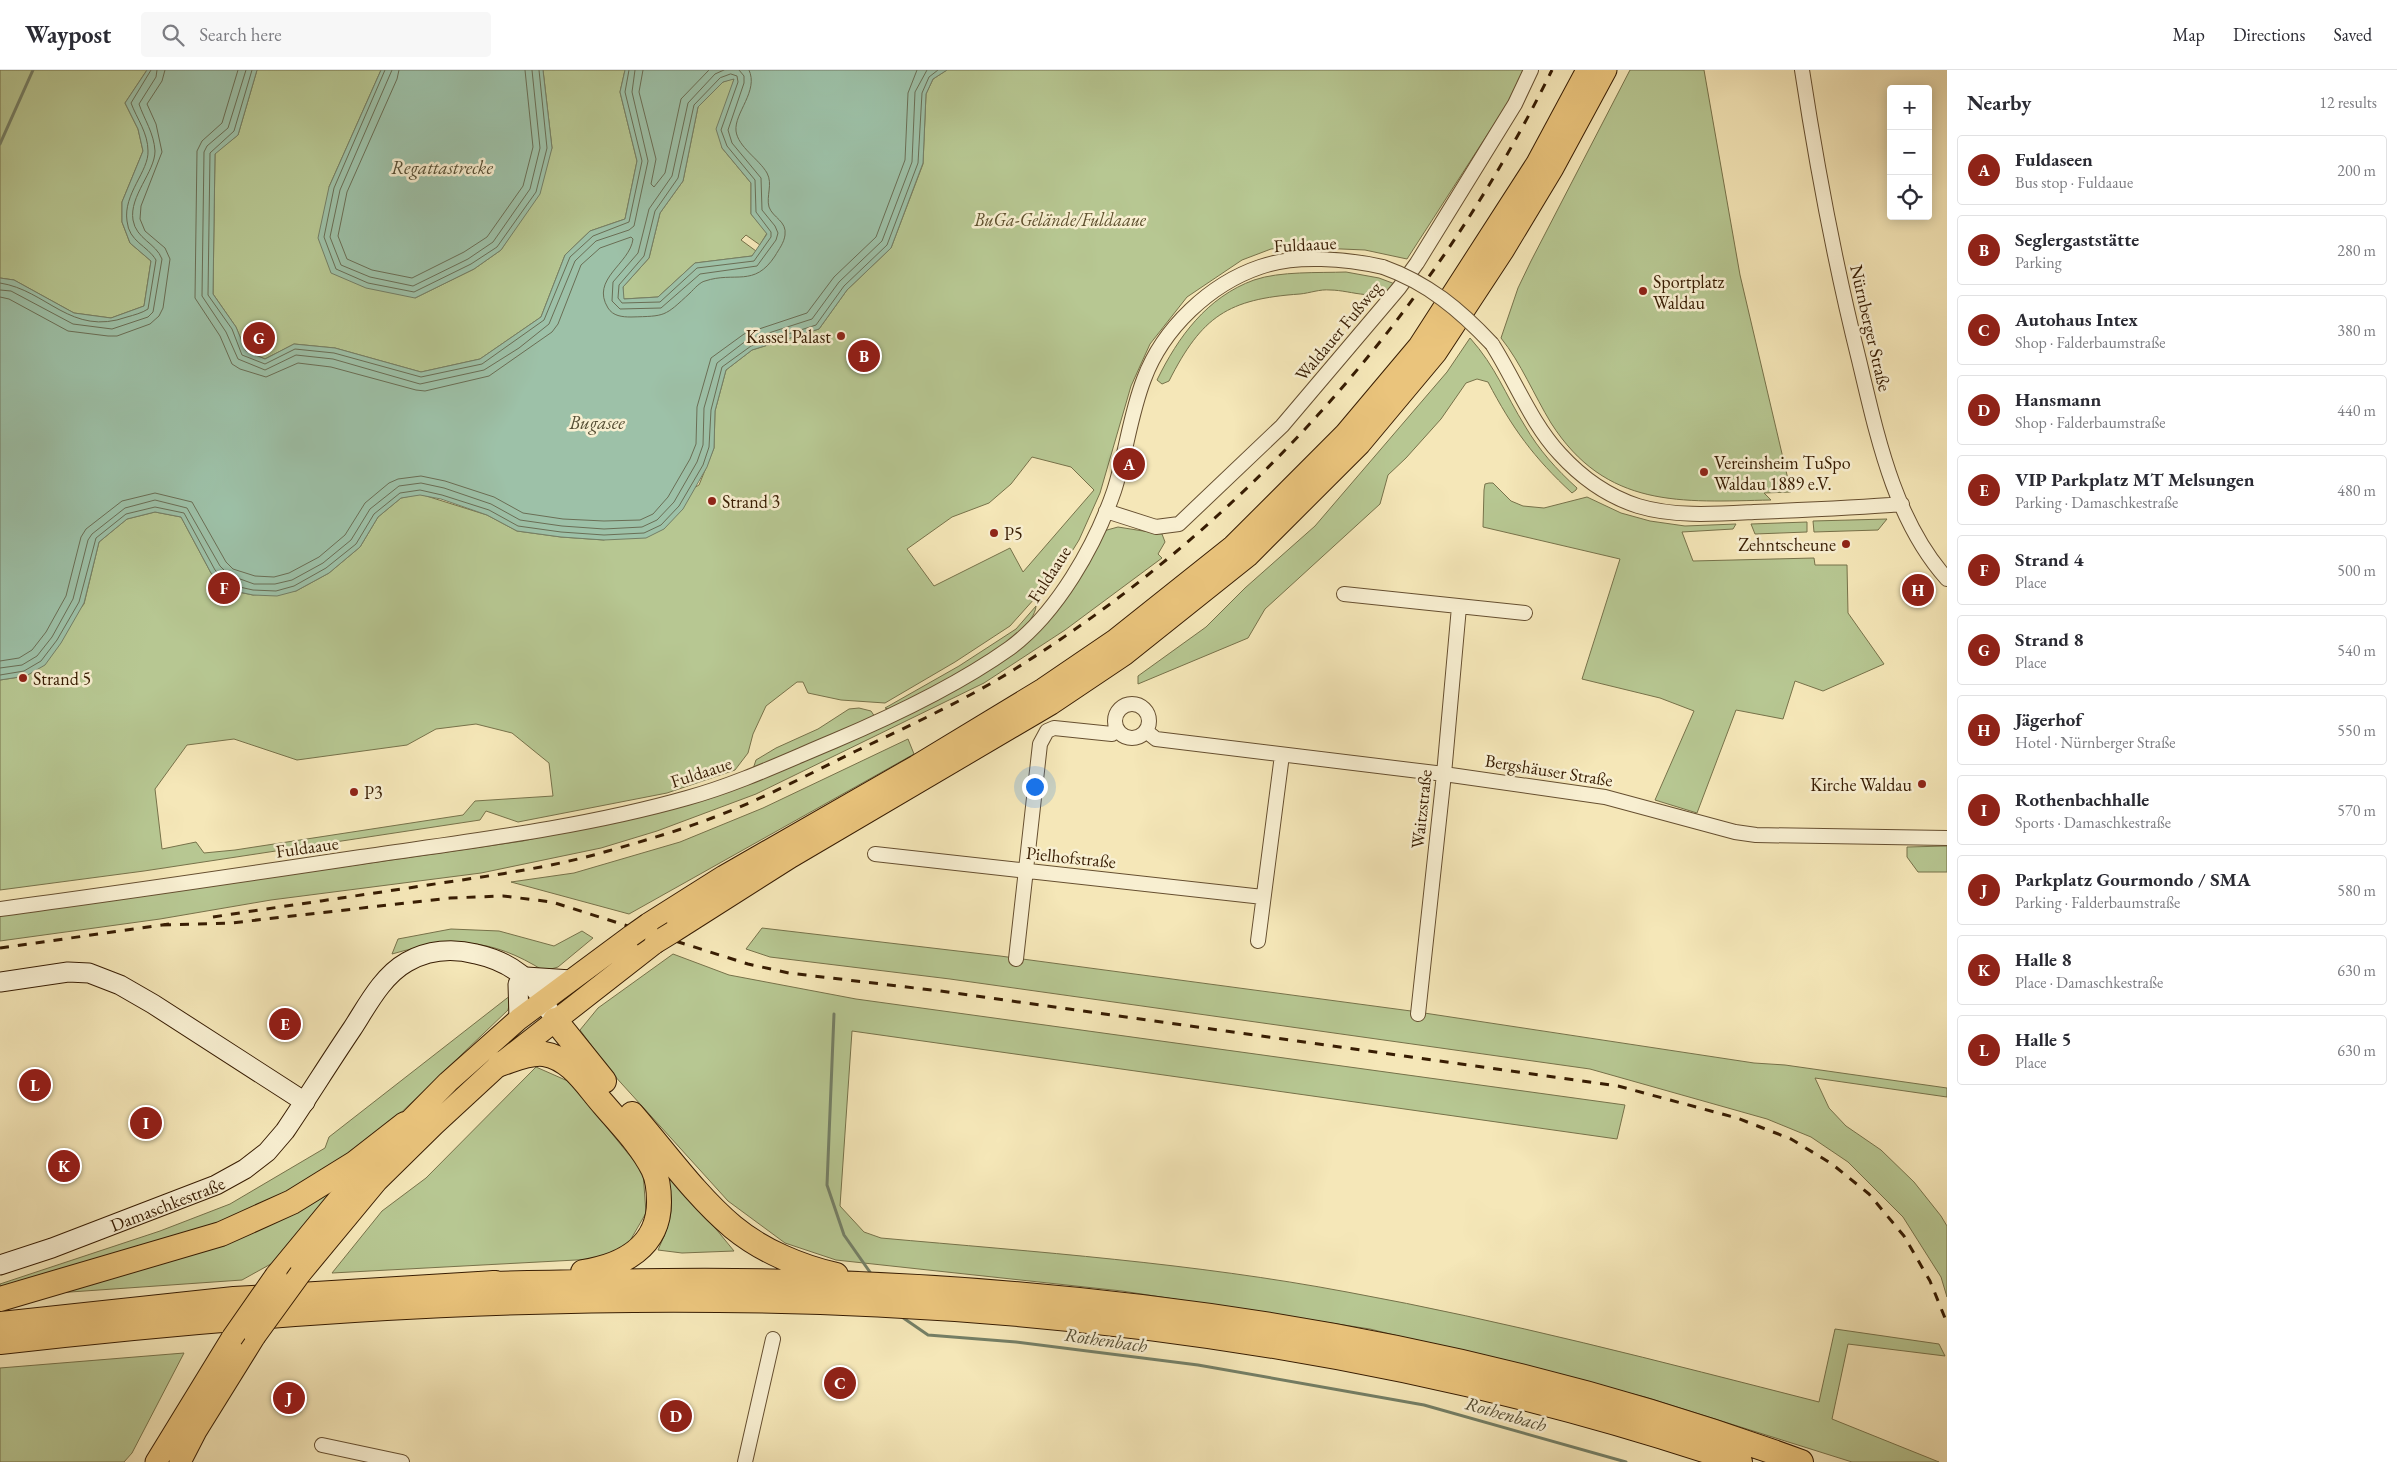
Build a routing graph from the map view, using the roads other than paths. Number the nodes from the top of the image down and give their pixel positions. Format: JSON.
{"nodes":[{"id":1,"x":1532,"y":70,"type":"edge"},
{"id":2,"x":1587,"y":70,"type":"edge"},
{"id":3,"x":1606,"y":70,"type":"edge"},
{"id":4,"x":1802,"y":70,"type":"edge"},
{"id":5,"x":1902,"y":504,"type":"junction"},
{"id":6,"x":1106,"y":511,"type":"junction"},
{"id":7,"x":1947,"y":579,"type":"edge"},
{"id":8,"x":1344,"y":594,"type":"dead end"},
{"id":9,"x":1459,"y":607,"type":"junction"},
{"id":10,"x":1524,"y":613,"type":"dead end"},
{"id":11,"x":1117,"y":729,"type":"junction"},
{"id":12,"x":1146,"y":731,"type":"junction"},
{"id":13,"x":1282,"y":755,"type":"junction"},
{"id":14,"x":1444,"y":774,"type":"junction"},
{"id":15,"x":1947,"y":838,"type":"edge"},
{"id":16,"x":875,"y":854,"type":"dead end"},
{"id":17,"x":1025,"y":871,"type":"junction"},
{"id":18,"x":1263,"y":897,"type":"junction"},
{"id":19,"x":0,"y":909,"type":"edge"},
{"id":20,"x":652,"y":934,"type":"junction"},
{"id":21,"x":1258,"y":941,"type":"dead end"},
{"id":22,"x":1016,"y":959,"type":"dead end"},
{"id":23,"x":571,"y":980,"type":"junction"},
{"id":24,"x":522,"y":981,"type":"junction"},
{"id":25,"x":0,"y":982,"type":"edge"},
{"id":26,"x":546,"y":1008,"type":"junction"},
{"id":27,"x":1418,"y":1014,"type":"dead end"},
{"id":28,"x":519,"y":1019,"type":"junction"},
{"id":29,"x":500,"y":1064,"type":"junction"},
{"id":30,"x":305,"y":1102,"type":"junction"},
{"id":31,"x":405,"y":1124,"type":"junction"},
{"id":32,"x":0,"y":1265,"type":"edge"},
{"id":33,"x":481,"y":1284,"type":"junction"},
{"id":34,"x":882,"y":1290,"type":"junction"},
{"id":35,"x":0,"y":1299,"type":"edge"},
{"id":36,"x":2,"y":1338,"type":"edge"},
{"id":37,"x":774,"y":1339,"type":"dead end"},
{"id":38,"x":322,"y":1445,"type":"dead end"},
{"id":39,"x":156,"y":1462,"type":"edge"},
{"id":40,"x":180,"y":1462,"type":"edge"},
{"id":41,"x":402,"y":1462,"type":"edge"},
{"id":42,"x":745,"y":1462,"type":"edge"},
{"id":43,"x":1740,"y":1462,"type":"edge"},
{"id":44,"x":1801,"y":1462,"type":"edge"}],
"edges":[{"from":1,"to":6,"type":"street","name":"Waldauer Fußweg"},
{"from":2,"to":20,"type":"main road"},
{"from":3,"to":20,"type":"main road","bridge":true},
{"from":4,"to":5,"type":"street","name":"Nürnberger Straße"},
{"from":5,"to":6,"type":"street","name":"Fuldaaue","bridge":true},
{"from":5,"to":7,"type":"street","name":"Nürnberger Straße"},
{"from":6,"to":19,"type":"street","name":"Fuldaaue"},
{"from":8,"to":9,"type":"street"},
{"from":9,"to":10,"type":"street"},
{"from":9,"to":14,"type":"street","name":"Waitzstraße"},
{"from":11,"to":12,"type":"street"},
{"from":11,"to":12,"type":"street"},
{"from":11,"to":17,"type":"street"},
{"from":12,"to":13,"type":"street","name":"Bergshäuser Straße"},
{"from":13,"to":14,"type":"street","name":"Bergshäuser Straße"},
{"from":13,"to":18,"type":"street"},
{"from":14,"to":15,"type":"street","name":"Bergshäuser Straße"},
{"from":14,"to":27,"type":"street","name":"Waitzstraße"},
{"from":16,"to":17,"type":"street","name":"Pielhofstraße"},
{"from":17,"to":18,"type":"street","name":"Pielhofstraße"},
{"from":17,"to":22,"type":"street"},
{"from":18,"to":21,"type":"street"},
{"from":20,"to":23,"type":"main road","bridge":true},
{"from":20,"to":26,"type":"main road"},
{"from":23,"to":24,"type":"street","name":"Damaschkestraße"},
{"from":23,"to":26,"type":"main road"},
{"from":24,"to":26,"type":"street","name":"Damaschkestraße"},
{"from":24,"to":28,"type":"street"},
{"from":24,"to":30,"type":"street","name":"Damaschkestraße"},
{"from":25,"to":30,"type":"street"},
{"from":26,"to":28,"type":"main road"},
{"from":26,"to":29,"type":"main road"},
{"from":26,"to":34,"type":"highway"},
{"from":28,"to":31,"type":"main road"},
{"from":29,"to":33,"type":"highway"},
{"from":29,"to":40,"type":"main road","bridge":true},
{"from":30,"to":32,"type":"street","name":"Damaschkestraße"},
{"from":31,"to":35,"type":"highway"},
{"from":31,"to":39,"type":"main road","bridge":true},
{"from":33,"to":34,"type":"highway"},
{"from":33,"to":36,"type":"highway"},
{"from":34,"to":36,"type":"highway"},
{"from":34,"to":43,"type":"highway"},
{"from":34,"to":44,"type":"highway"},
{"from":37,"to":42,"type":"street"},
{"from":38,"to":41,"type":"street"}]}
